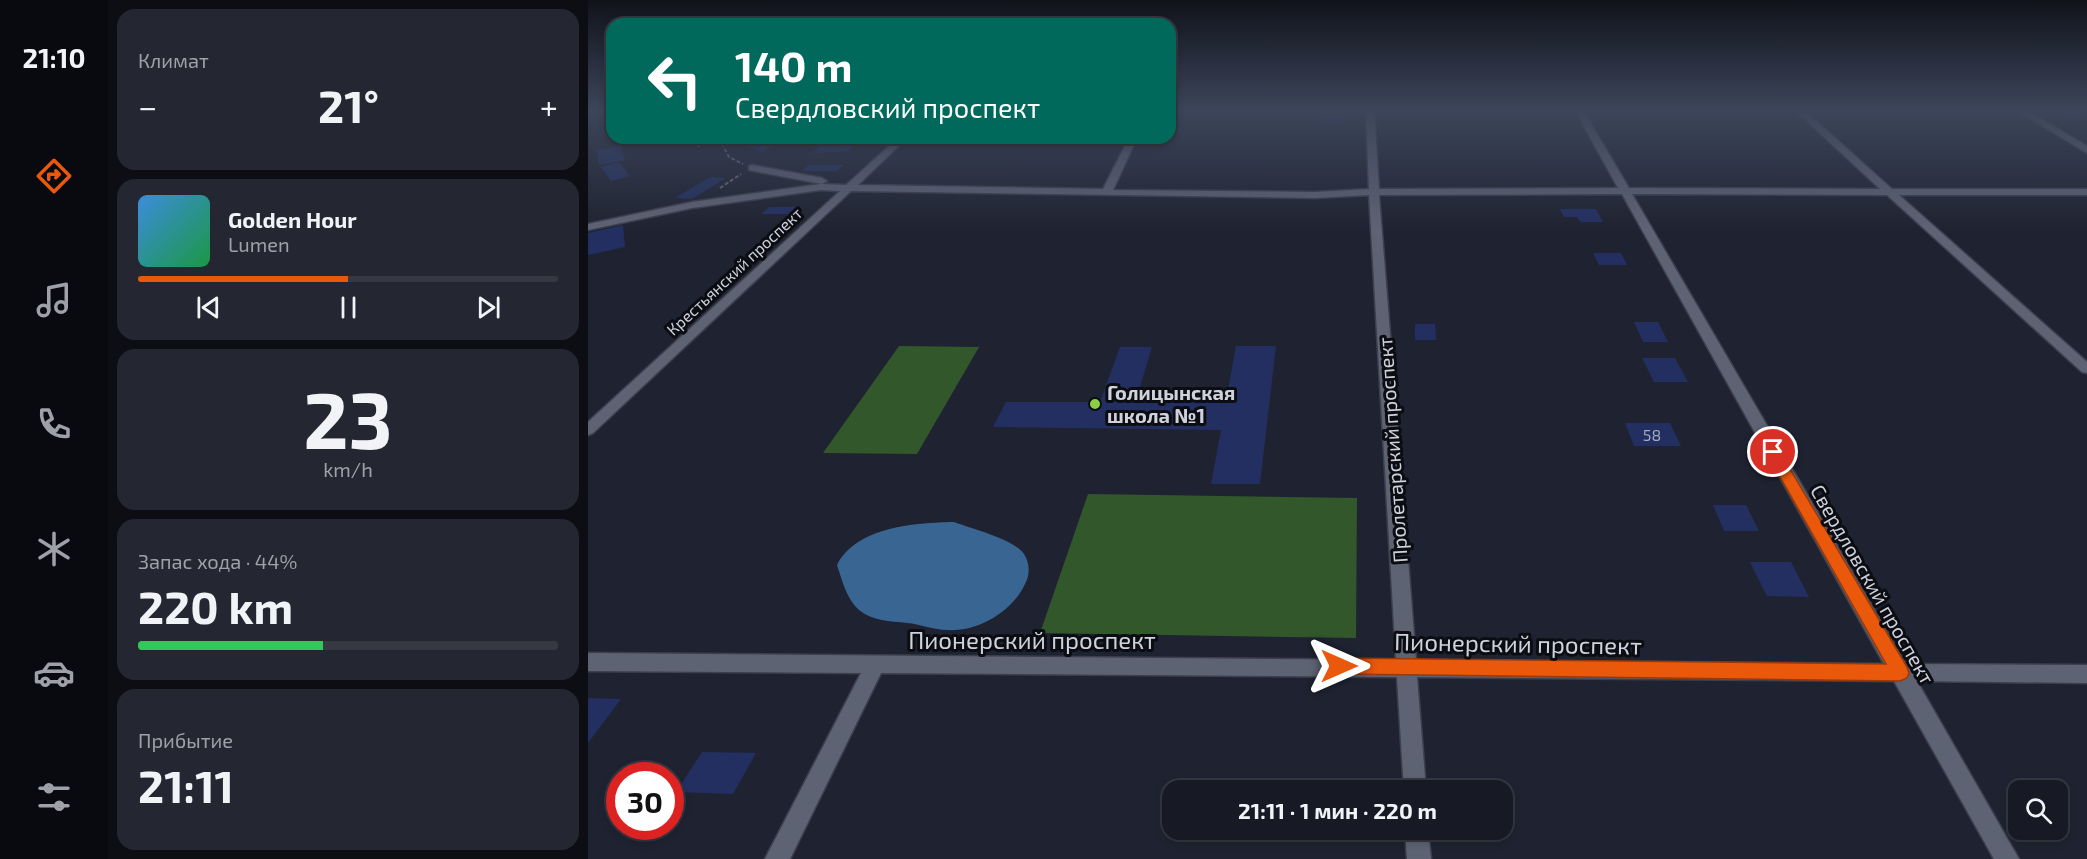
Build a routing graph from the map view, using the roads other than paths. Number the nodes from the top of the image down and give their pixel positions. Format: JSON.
{"nodes":[{"id":1,"x":890,"y":150,"type":"edge"},
{"id":2,"x":1127,"y":150,"type":"edge"},
{"id":3,"x":1372,"y":150,"type":"edge"},
{"id":4,"x":1601,"y":150,"type":"edge"},
{"id":5,"x":1844,"y":150,"type":"edge"},
{"id":6,"x":752,"y":168,"type":"road end"},
{"id":7,"x":849,"y":187,"type":"junction"},
{"id":8,"x":1624,"y":191,"type":"junction"},
{"id":9,"x":1889,"y":191,"type":"junction"},
{"id":10,"x":1374,"y":192,"type":"junction"},
{"id":11,"x":2087,"y":192,"type":"edge"},
{"id":12,"x":1106,"y":193,"type":"junction"},
{"id":13,"x":588,"y":227,"type":"edge"},
{"id":14,"x":2087,"y":369,"type":"edge"},
{"id":15,"x":588,"y":430,"type":"edge"},
{"id":16,"x":588,"y":662,"type":"edge"},
{"id":17,"x":876,"y":663,"type":"junction"},
{"id":18,"x":1408,"y":667,"type":"junction"},
{"id":19,"x":1900,"y":673,"type":"junction"},
{"id":20,"x":2087,"y":674,"type":"edge"},
{"id":21,"x":1414,"y":780,"type":"edge"},
{"id":22,"x":1418,"y":840,"type":"edge"},
{"id":23,"x":777,"y":859,"type":"edge"},
{"id":24,"x":1419,"y":859,"type":"edge"},
{"id":25,"x":2007,"y":859,"type":"edge"}],
"edges":[{"from":1,"to":7,"type":"street","name":"Крестьянский проспект"},
{"from":2,"to":12,"type":"street"},
{"from":3,"to":10,"type":"street","name":"Пролетарский проспект"},
{"from":4,"to":8,"type":"street","name":"Свердловский проспект"},
{"from":5,"to":9,"type":"street"},
{"from":6,"to":7,"type":"street"},
{"from":7,"to":12,"type":"street"},
{"from":7,"to":13,"type":"street"},
{"from":7,"to":15,"type":"street","name":"Крестьянский проспект"},
{"from":8,"to":9,"type":"street"},
{"from":8,"to":10,"type":"street"},
{"from":8,"to":19,"type":"street","name":"Свердловский проспект"},
{"from":9,"to":11,"type":"street"},
{"from":9,"to":14,"type":"street"},
{"from":10,"to":12,"type":"street"},
{"from":10,"to":18,"type":"street","name":"Пролетарский проспект"},
{"from":16,"to":17,"type":"street","name":"Пионерский проспект"},
{"from":17,"to":18,"type":"street","name":"Пионерский проспект"},
{"from":17,"to":23,"type":"street"},
{"from":18,"to":19,"type":"street","name":"Пионерский проспект"},
{"from":18,"to":21,"type":"street","name":"Пролетарский проспект"},
{"from":19,"to":20,"type":"street","name":"Пионерский проспект"},
{"from":19,"to":25,"type":"street","name":"Свердловский проспект"},
{"from":22,"to":24,"type":"street"}]}
